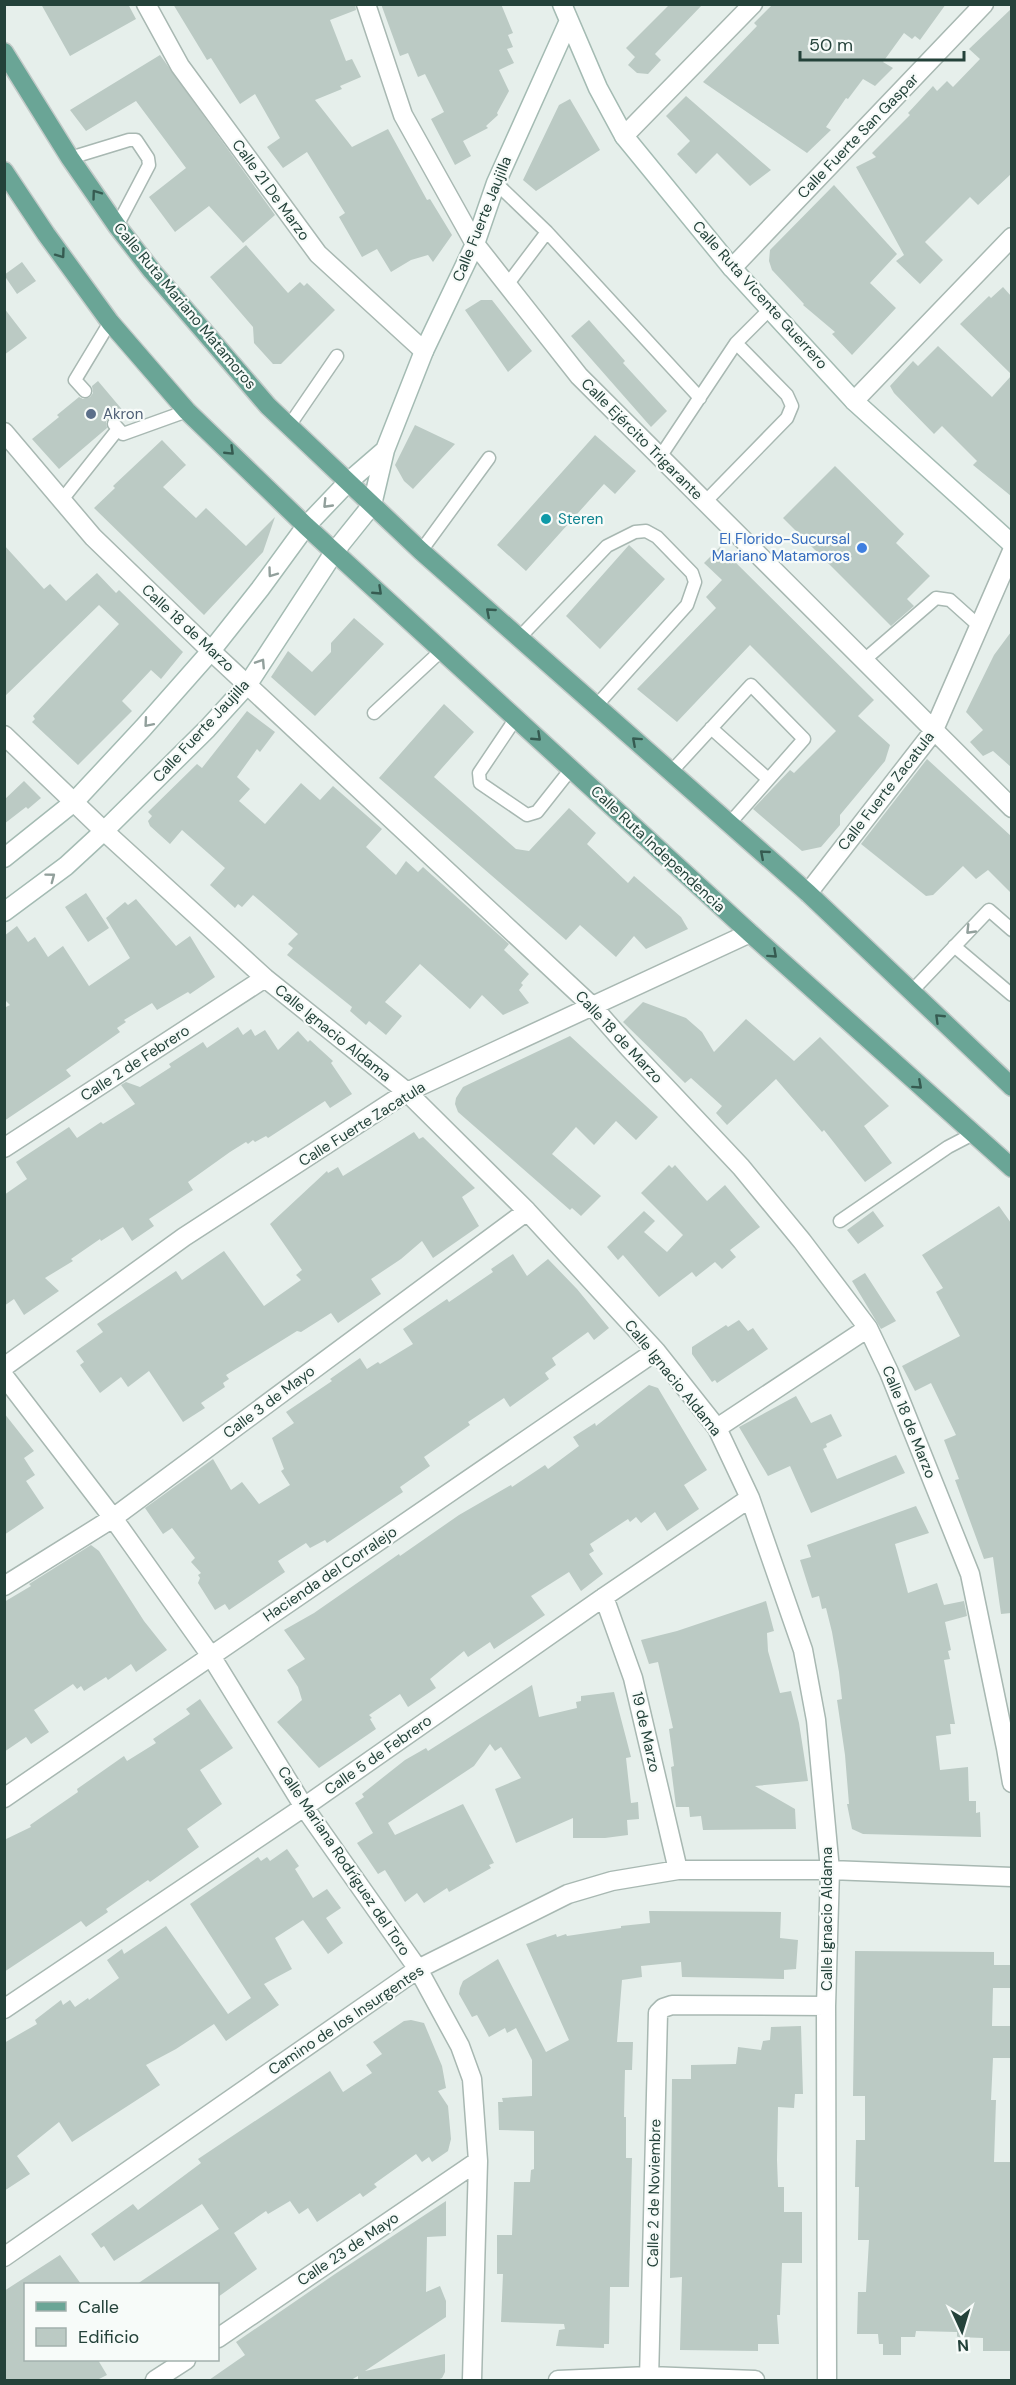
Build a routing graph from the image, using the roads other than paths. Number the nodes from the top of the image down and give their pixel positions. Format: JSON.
{"nodes":[{"id":1,"x":146,"y":4,"type":"edge"},
{"id":2,"x":366,"y":4,"type":"edge"},
{"id":3,"x":562,"y":4,"type":"edge"},
{"id":4,"x":753,"y":4,"type":"edge"},
{"id":5,"x":984,"y":4,"type":"edge"},
{"id":6,"x":568,"y":23,"type":"junction"},
{"id":7,"x":4,"y":52,"type":"edge"},
{"id":8,"x":624,"y":136,"type":"junction"},
{"id":9,"x":70,"y":158,"type":"junction"},
{"id":10,"x":4,"y":171,"type":"edge"},
{"id":11,"x":496,"y":183,"type":"junction"},
{"id":12,"x":117,"y":226,"type":"junction"},
{"id":13,"x":547,"y":232,"type":"junction"},
{"id":14,"x":1011,"y":237,"type":"edge"},
{"id":15,"x":475,"y":244,"type":"junction"},
{"id":16,"x":732,"y":268,"type":"junction"},
{"id":17,"x":507,"y":285,"type":"junction"},
{"id":18,"x":770,"y":309,"type":"junction"},
{"id":19,"x":111,"y":322,"type":"junction"},
{"id":20,"x":736,"y":343,"type":"junction"},
{"id":21,"x":424,"y":351,"type":"junction"},
{"id":22,"x":337,"y":356,"type":"dead end"},
{"id":23,"x":85,"y":392,"type":"dead end"},
{"id":24,"x":700,"y":398,"type":"junction"},
{"id":25,"x":854,"y":401,"type":"junction"},
{"id":26,"x":187,"y":411,"type":"junction"},
{"id":27,"x":289,"y":426,"type":"junction"},
{"id":28,"x":4,"y":432,"type":"edge"},
{"id":29,"x":385,"y":450,"type":"junction"},
{"id":30,"x":660,"y":457,"type":"junction"},
{"id":31,"x":489,"y":458,"type":"dead end"},
{"id":32,"x":348,"y":482,"type":"junction"},
{"id":33,"x":61,"y":501,"type":"junction"},
{"id":34,"x":705,"y":502,"type":"junction"},
{"id":35,"x":372,"y":505,"type":"junction"},
{"id":36,"x":306,"y":526,"type":"junction"},
{"id":37,"x":1011,"y":544,"type":"edge"},
{"id":38,"x":335,"y":551,"type":"junction"},
{"id":39,"x":421,"y":551,"type":"junction"},
{"id":40,"x":1011,"y":551,"type":"edge"},
{"id":41,"x":979,"y":626,"type":"junction"},
{"id":42,"x":519,"y":638,"type":"junction"},
{"id":43,"x":442,"y":650,"type":"junction"},
{"id":44,"x":211,"y":651,"type":"junction"},
{"id":45,"x":863,"y":661,"type":"junction"},
{"id":46,"x":248,"y":684,"type":"junction"},
{"id":47,"x":596,"y":706,"type":"junction"},
{"id":48,"x":374,"y":713,"type":"dead end"},
{"id":49,"x":516,"y":718,"type":"junction"},
{"id":50,"x":711,"y":728,"type":"junction"},
{"id":51,"x":933,"y":732,"type":"junction"},
{"id":52,"x":4,"y":735,"type":"edge"},
{"id":53,"x":571,"y":769,"type":"junction"},
{"id":54,"x":671,"y":772,"type":"junction"},
{"id":55,"x":768,"y":779,"type":"junction"},
{"id":56,"x":74,"y":802,"type":"junction"},
{"id":57,"x":1011,"y":808,"type":"edge"},
{"id":58,"x":729,"y":824,"type":"junction"},
{"id":59,"x":104,"y":831,"type":"junction"},
{"id":60,"x":4,"y":858,"type":"edge"},
{"id":61,"x":808,"y":893,"type":"junction"},
{"id":62,"x":4,"y":912,"type":"edge"},
{"id":63,"x":1011,"y":930,"type":"edge"},
{"id":64,"x":750,"y":933,"type":"junction"},
{"id":65,"x":954,"y":946,"type":"junction"},
{"id":66,"x":265,"y":978,"type":"junction"},
{"id":67,"x":911,"y":992,"type":"junction"},
{"id":68,"x":1011,"y":995,"type":"edge"},
{"id":69,"x":593,"y":1007,"type":"junction"},
{"id":70,"x":1011,"y":1087,"type":"edge"},
{"id":71,"x":407,"y":1092,"type":"junction"},
{"id":72,"x":974,"y":1134,"type":"junction"},
{"id":73,"x":4,"y":1148,"type":"edge"},
{"id":74,"x":1011,"y":1168,"type":"edge"},
{"id":75,"x":527,"y":1211,"type":"junction"},
{"id":76,"x":840,"y":1221,"type":"dead end"},
{"id":77,"x":868,"y":1328,"type":"junction"},
{"id":78,"x":656,"y":1351,"type":"junction"},
{"id":79,"x":4,"y":1367,"type":"edge"},
{"id":80,"x":4,"y":1376,"type":"edge"},
{"id":81,"x":717,"y":1428,"type":"junction"},
{"id":82,"x":750,"y":1498,"type":"junction"},
{"id":83,"x":113,"y":1518,"type":"junction"},
{"id":84,"x":4,"y":1586,"type":"edge"},
{"id":85,"x":604,"y":1597,"type":"junction"},
{"id":86,"x":211,"y":1656,"type":"junction"},
{"id":87,"x":1011,"y":1783,"type":"edge"},
{"id":88,"x":4,"y":1798,"type":"edge"},
{"id":89,"x":304,"y":1807,"type":"junction"},
{"id":90,"x":678,"y":1870,"type":"junction"},
{"id":91,"x":830,"y":1870,"type":"junction"},
{"id":92,"x":1011,"y":1877,"type":"edge"},
{"id":93,"x":418,"y":1969,"type":"junction"},
{"id":94,"x":826,"y":2006,"type":"junction"},
{"id":95,"x":4,"y":2009,"type":"edge"},
{"id":96,"x":478,"y":2161,"type":"junction"},
{"id":97,"x":4,"y":2256,"type":"edge"},
{"id":98,"x":219,"y":2337,"type":"edge"},
{"id":99,"x":184,"y":2361,"type":"edge"},
{"id":100,"x":649,"y":2378,"type":"edge"},
{"id":101,"x":155,"y":2380,"type":"edge"},
{"id":102,"x":472,"y":2380,"type":"edge"},
{"id":103,"x":558,"y":2380,"type":"edge"},
{"id":104,"x":755,"y":2380,"type":"edge"},
{"id":105,"x":827,"y":2380,"type":"edge"}],
"edges":[{"from":1,"to":21,"type":"street","name":"Calle 21 De Marzo"},
{"from":2,"to":15,"type":"street","name":"Calle Ejército Trigarante"},
{"from":3,"to":6,"type":"street","name":"Calle Ruta Vicente Guerrero"},
{"from":4,"to":8,"type":"street"},
{"from":5,"to":16,"type":"street","name":"Calle Fuerte San Gaspar"},
{"from":6,"to":8,"type":"street","name":"Calle Ruta Vicente Guerrero"},
{"from":6,"to":11,"type":"street","name":"Calle Fuerte Jaujilla"},
{"from":7,"to":9,"type":"main road","name":"Calle Ruta Mariano Matamoros"},
{"from":8,"to":16,"type":"street","name":"Calle Ruta Vicente Guerrero"},
{"from":12,"to":9,"type":"main road","name":"Calle Ruta Mariano Matamoros","one_way":true},
{"from":9,"to":12,"type":"lane"},
{"from":10,"to":19,"type":"main road","one_way":true},
{"from":11,"to":13,"type":"lane"},
{"from":11,"to":15,"type":"street","name":"Calle Fuerte Jaujilla"},
{"from":12,"to":27,"type":"main road","name":"Calle Ruta Mariano Matamoros"},
{"from":13,"to":17,"type":"lane"},
{"from":13,"to":24,"type":"lane"},
{"from":14,"to":25,"type":"street"},
{"from":15,"to":17,"type":"street","name":"Calle Ejército Trigarante"},
{"from":15,"to":21,"type":"street","name":"Calle Fuerte Jaujilla"},
{"from":16,"to":18,"type":"street","name":"Calle Ruta Vicente Guerrero"},
{"from":17,"to":30,"type":"street","name":"Calle Ejército Trigarante"},
{"from":18,"to":20,"type":"lane"},
{"from":18,"to":25,"type":"street","name":"Calle Ruta Vicente Guerrero"},
{"from":19,"to":23,"type":"lane"},
{"from":19,"to":26,"type":"main road"},
{"from":20,"to":24,"type":"lane"},
{"from":20,"to":34,"type":"lane"},
{"from":21,"to":29,"type":"street","name":"Calle Fuerte Jaujilla"},
{"from":22,"to":27,"type":"lane"},
{"from":24,"to":30,"type":"lane"},
{"from":25,"to":37,"type":"street","name":"Calle Ruta Vicente Guerrero"},
{"from":26,"to":33,"type":"lane"},
{"from":26,"to":36,"type":"main road","one_way":true},
{"from":27,"to":32,"type":"main road","name":"Calle Ruta Mariano Matamoros"},
{"from":28,"to":33,"type":"street","name":"Calle 18 de Marzo"},
{"from":29,"to":32,"type":"street","name":"Calle Fuerte Jaujilla"},
{"from":29,"to":35,"type":"street","name":"Calle Fuerte Jaujilla"},
{"from":30,"to":34,"type":"street","name":"Calle Ejército Trigarante"},
{"from":31,"to":39,"type":"lane"},
{"from":32,"to":35,"type":"main road"},
{"from":32,"to":36,"type":"street","name":"Calle Fuerte Jaujilla","one_way":true},
{"from":33,"to":44,"type":"street","name":"Calle 18 de Marzo"},
{"from":34,"to":45,"type":"street","name":"Calle Ejército Trigarante"},
{"from":35,"to":38,"type":"street","name":"Calle Fuerte Jaujilla"},
{"from":35,"to":39,"type":"main road"},
{"from":36,"to":38,"type":"main road","name":"Calle Ruta Independencia"},
{"from":36,"to":44,"type":"street","name":"Calle Fuerte Jaujilla","one_way":true},
{"from":38,"to":43,"type":"main road","name":"Calle Ruta Independencia","one_way":true},
{"from":46,"to":38,"type":"street","name":"Calle Fuerte Jaujilla","one_way":true},
{"from":42,"to":39,"type":"main road","one_way":true},
{"from":40,"to":41,"type":"street","name":"Calle Fuerte Zacatula"},
{"from":41,"to":45,"type":"lane"},
{"from":41,"to":51,"type":"street","name":"Calle Fuerte Zacatula"},
{"from":42,"to":47,"type":"main road"},
{"from":42,"to":47,"type":"lane"},
{"from":43,"to":48,"type":"lane"},
{"from":43,"to":49,"type":"main road","name":"Calle Ruta Independencia"},
{"from":44,"to":46,"type":"street","name":"Calle 18 de Marzo"},
{"from":44,"to":56,"type":"street","name":"Calle Fuerte Jaujilla","one_way":true},
{"from":45,"to":51,"type":"street","name":"Calle Ejército Trigarante"},
{"from":46,"to":59,"type":"street","name":"Calle Fuerte Jaujilla"},
{"from":46,"to":69,"type":"street","name":"Calle 18 de Marzo"},
{"from":54,"to":47,"type":"main road","one_way":true},
{"from":49,"to":53,"type":"main road","name":"Calle Ruta Independencia","one_way":true},
{"from":49,"to":53,"type":"lane"},
{"from":50,"to":54,"type":"lane"},
{"from":50,"to":55,"type":"lane"},
{"from":50,"to":55,"type":"lane"},
{"from":51,"to":57,"type":"street","name":"Calle Ejército Trigarante"},
{"from":51,"to":61,"type":"street","name":"Calle Fuerte Zacatula"},
{"from":52,"to":56,"type":"street","name":"Calle Ignacio Aldama"},
{"from":53,"to":64,"type":"main road","name":"Calle Ruta Independencia"},
{"from":54,"to":58,"type":"main road"},
{"from":55,"to":58,"type":"lane"},
{"from":56,"to":59,"type":"street","name":"Calle Ignacio Aldama"},
{"from":56,"to":60,"type":"street","name":"Calle Fuerte Jaujilla"},
{"from":61,"to":58,"type":"main road","one_way":true},
{"from":62,"to":59,"type":"street","name":"Calle Fuerte Jaujilla","one_way":true},
{"from":59,"to":66,"type":"street","name":"Calle Ignacio Aldama"},
{"from":61,"to":67,"type":"main road"},
{"from":63,"to":65,"type":"lane","one_way":true},
{"from":64,"to":69,"type":"street","name":"Calle Fuerte Zacatula"},
{"from":64,"to":72,"type":"main road","name":"Calle Ruta Independencia","one_way":true},
{"from":65,"to":67,"type":"lane"},
{"from":65,"to":68,"type":"lane"},
{"from":66,"to":71,"type":"street","name":"Calle Ignacio Aldama"},
{"from":66,"to":73,"type":"street","name":"Calle 2 de Febrero"},
{"from":70,"to":67,"type":"main road","one_way":true},
{"from":69,"to":71,"type":"street","name":"Calle Fuerte Zacatula"},
{"from":69,"to":77,"type":"street","name":"Calle 18 de Marzo"},
{"from":71,"to":75,"type":"street","name":"Calle Ignacio Aldama"},
{"from":71,"to":79,"type":"street","name":"Calle Fuerte Zacatula"},
{"from":72,"to":74,"type":"main road","name":"Calle Ruta Independencia"},
{"from":72,"to":76,"type":"lane"},
{"from":75,"to":78,"type":"street","name":"Calle Ignacio Aldama"},
{"from":75,"to":83,"type":"street","name":"Calle 3 de Mayo"},
{"from":77,"to":81,"type":"street"},
{"from":77,"to":87,"type":"street","name":"Calle 18 de Marzo"},
{"from":78,"to":81,"type":"street","name":"Calle Ignacio Aldama"},
{"from":78,"to":86,"type":"street","name":"Hacienda del Corralejo"},
{"from":80,"to":83,"type":"street","name":"Calle Mariana Rodríguez del Toro"},
{"from":81,"to":82,"type":"street","name":"Calle Ignacio Aldama"},
{"from":82,"to":85,"type":"street","name":"Calle 5 de Febrero"},
{"from":82,"to":91,"type":"street","name":"Calle Ignacio Aldama"},
{"from":83,"to":84,"type":"street","name":"Calle 3 de Mayo"},
{"from":83,"to":86,"type":"street","name":"Calle Mariana Rodríguez del Toro"},
{"from":85,"to":89,"type":"street","name":"Calle 5 de Febrero"},
{"from":85,"to":90,"type":"street","name":"19 de Marzo"},
{"from":86,"to":88,"type":"street","name":"Hacienda del Corralejo"},
{"from":86,"to":89,"type":"street","name":"Calle Mariana Rodríguez del Toro"},
{"from":89,"to":93,"type":"street","name":"Calle Mariana Rodríguez del Toro"},
{"from":89,"to":95,"type":"street","name":"Calle 5 de Febrero"},
{"from":90,"to":91,"type":"street","name":"Camino de los Insurgentes"},
{"from":90,"to":93,"type":"street","name":"Camino de los Insurgentes"},
{"from":91,"to":92,"type":"street","name":"Camino de los Insurgentes"},
{"from":91,"to":94,"type":"street","name":"Calle Ignacio Aldama"},
{"from":93,"to":96,"type":"street","name":"Calle Mariana Rodríguez del Toro"},
{"from":93,"to":97,"type":"street","name":"Camino de los Insurgentes"},
{"from":94,"to":100,"type":"street","name":"Calle 2 de Noviembre"},
{"from":94,"to":105,"type":"street","name":"Calle Ignacio Aldama"},
{"from":96,"to":98,"type":"street","name":"Calle 23 de Mayo"},
{"from":96,"to":102,"type":"street","name":"Calle Mariana Rodríguez del Toro"},
{"from":99,"to":101,"type":"street"},
{"from":100,"to":103,"type":"street"},
{"from":100,"to":104,"type":"street"}]}
